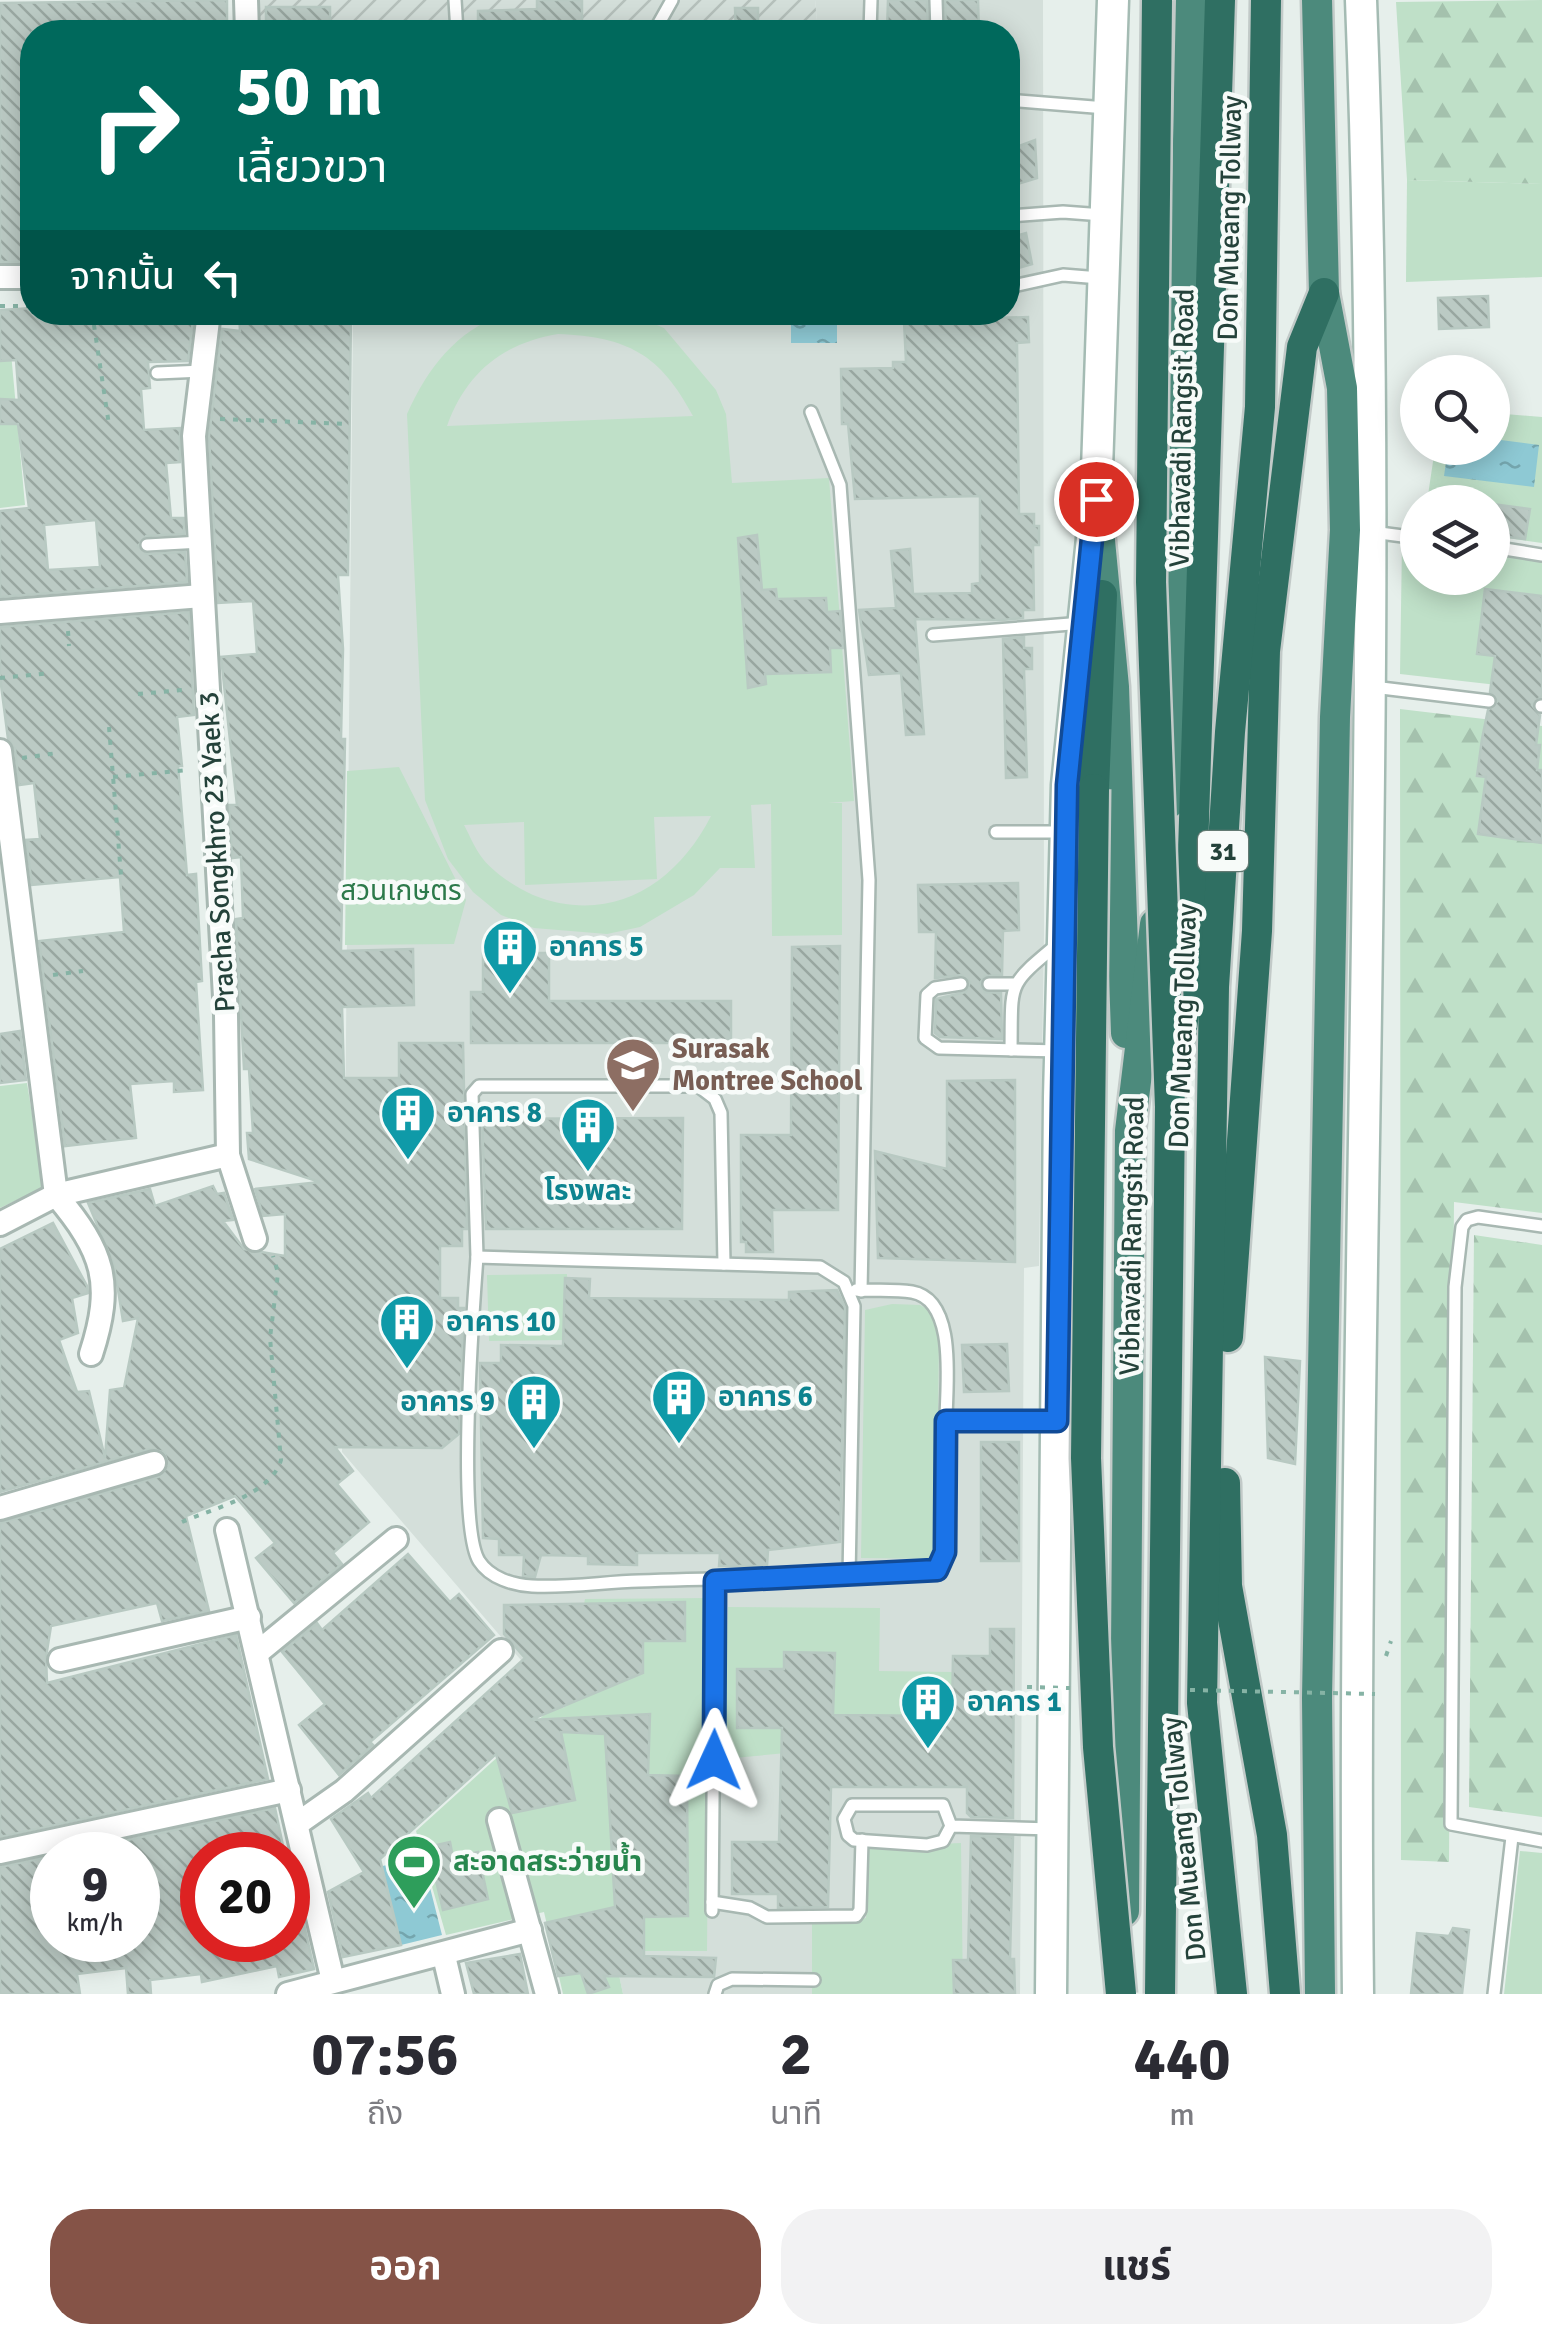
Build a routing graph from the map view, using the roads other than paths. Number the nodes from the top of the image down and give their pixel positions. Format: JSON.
{"nodes":[{"id":1,"x":1094,"y":0,"type":"edge"},
{"id":2,"x":1113,"y":0,"type":"edge"},
{"id":3,"x":1157,"y":0,"type":"edge"},
{"id":4,"x":1191,"y":0,"type":"edge"},
{"id":5,"x":1220,"y":0,"type":"edge"},
{"id":6,"x":1266,"y":0,"type":"edge"},
{"id":7,"x":1317,"y":0,"type":"edge"},
{"id":8,"x":1361,"y":0,"type":"edge"},
{"id":9,"x":1112,"y":54,"type":"junction"},
{"id":10,"x":1020,"y":101,"type":"edge"},
{"id":11,"x":1110,"y":108,"type":"junction"},
{"id":12,"x":1020,"y":215,"type":"edge"},
{"id":13,"x":1106,"y":216,"type":"junction"},
{"id":14,"x":1104,"y":279,"type":"junction"},
{"id":15,"x":1020,"y":284,"type":"edge"},
{"id":16,"x":1324,"y":293,"type":"junction"},
{"id":17,"x":208,"y":325,"type":"edge"},
{"id":18,"x":203,"y":371,"type":"junction"},
{"id":19,"x":157,"y":372,"type":"dead end"},
{"id":20,"x":811,"y":412,"type":"dead end"},
{"id":21,"x":1096,"y":499,"type":"junction"},
{"id":22,"x":1371,"y":532,"type":"junction"},
{"id":23,"x":1400,"y":536,"type":"edge"},
{"id":24,"x":201,"y":542,"type":"junction"},
{"id":25,"x":147,"y":545,"type":"dead end"},
{"id":26,"x":1510,"y":550,"type":"edge"},
{"id":27,"x":1542,"y":555,"type":"edge"},
{"id":28,"x":1102,"y":595,"type":"junction"},
{"id":29,"x":202,"y":596,"type":"junction"},
{"id":30,"x":0,"y":612,"type":"edge"},
{"id":31,"x":1083,"y":623,"type":"junction"},
{"id":32,"x":932,"y":636,"type":"dead end"},
{"id":33,"x":1373,"y":687,"type":"junction"},
{"id":34,"x":1489,"y":700,"type":"dead end"},
{"id":35,"x":0,"y":751,"type":"edge"},
{"id":36,"x":1,"y":761,"type":"edge"},
{"id":37,"x":996,"y":832,"type":"dead end"},
{"id":38,"x":1066,"y":832,"type":"junction"},
{"id":39,"x":1063,"y":940,"type":"junction"},
{"id":40,"x":960,"y":984,"type":"dead end"},
{"id":41,"x":990,"y":984,"type":"dead end"},
{"id":42,"x":1014,"y":984,"type":"junction"},
{"id":43,"x":1011,"y":1050,"type":"junction"},
{"id":44,"x":1060,"y":1051,"type":"junction"},
{"id":45,"x":1170,"y":1107,"type":"junction"},
{"id":46,"x":1130,"y":1130,"type":"junction"},
{"id":47,"x":228,"y":1154,"type":"junction"},
{"id":48,"x":56,"y":1195,"type":"junction"},
{"id":49,"x":0,"y":1224,"type":"edge"},
{"id":50,"x":1542,"y":1226,"type":"edge"},
{"id":51,"x":255,"y":1239,"type":"road end"},
{"id":52,"x":478,"y":1257,"type":"junction"},
{"id":53,"x":724,"y":1264,"type":"junction"},
{"id":54,"x":854,"y":1290,"type":"junction"},
{"id":55,"x":91,"y":1354,"type":"dead end"},
{"id":56,"x":946,"y":1421,"type":"junction"},
{"id":57,"x":1057,"y":1421,"type":"junction"},
{"id":58,"x":154,"y":1463,"type":"dead end"},
{"id":59,"x":0,"y":1508,"type":"edge"},
{"id":60,"x":227,"y":1530,"type":"dead end"},
{"id":61,"x":396,"y":1539,"type":"dead end"},
{"id":62,"x":849,"y":1576,"type":"junction"},
{"id":63,"x":715,"y":1581,"type":"junction"},
{"id":64,"x":249,"y":1617,"type":"junction"},
{"id":65,"x":257,"y":1652,"type":"junction"},
{"id":66,"x":501,"y":1652,"type":"dead end"},
{"id":67,"x":60,"y":1660,"type":"dead end"},
{"id":68,"x":289,"y":1790,"type":"junction"},
{"id":69,"x":499,"y":1820,"type":"dead end"},
{"id":70,"x":297,"y":1824,"type":"junction"},
{"id":71,"x":951,"y":1826,"type":"junction"},
{"id":72,"x":1053,"y":1829,"type":"junction"},
{"id":73,"x":1512,"y":1837,"type":"junction"},
{"id":74,"x":862,"y":1840,"type":"junction"},
{"id":75,"x":1542,"y":1840,"type":"edge"},
{"id":76,"x":0,"y":1852,"type":"edge"},
{"id":77,"x":530,"y":1930,"type":"junction"},
{"id":78,"x":444,"y":1956,"type":"junction"},
{"id":79,"x":814,"y":1980,"type":"dead end"},
{"id":80,"x":333,"y":1981,"type":"junction"},
{"id":81,"x":288,"y":1994,"type":"edge"},
{"id":82,"x":453,"y":1994,"type":"edge"},
{"id":83,"x":547,"y":1994,"type":"edge"},
{"id":84,"x":716,"y":1994,"type":"edge"},
{"id":85,"x":1050,"y":1994,"type":"edge"},
{"id":86,"x":1122,"y":1994,"type":"edge"},
{"id":87,"x":1160,"y":1994,"type":"edge"},
{"id":88,"x":1232,"y":1994,"type":"edge"},
{"id":89,"x":1285,"y":1994,"type":"edge"},
{"id":90,"x":1320,"y":1994,"type":"edge"},
{"id":91,"x":1358,"y":1994,"type":"edge"},
{"id":92,"x":1494,"y":1994,"type":"edge"}],
"edges":[{"from":1,"to":9,"type":"main road"},
{"from":2,"to":9,"type":"main road"},
{"from":3,"to":45,"type":"highway","bridge":true},
{"from":4,"to":46,"type":"highway","name":"Vibhavadi Rangsit Road","number":"31"},
{"from":5,"to":45,"type":"highway","name":"Don Mueang Tollway","number":"31","bridge":true},
{"from":6,"to":88,"type":"highway","name":"Don Mueang Tollway","number":"31"},
{"from":7,"to":16,"type":"highway"},
{"from":8,"to":22,"type":"main road"},
{"from":9,"to":11,"type":"main road"},
{"from":10,"to":11,"type":"lane"},
{"from":11,"to":13,"type":"main road"},
{"from":12,"to":13,"type":"lane"},
{"from":13,"to":14,"type":"main road"},
{"from":14,"to":15,"type":"lane"},
{"from":14,"to":21,"type":"main road"},
{"from":16,"to":89,"type":"highway"},
{"from":16,"to":90,"type":"highway"},
{"from":17,"to":18,"type":"street","name":"Pracha Songkhro 23 Yaek 3"},
{"from":18,"to":19,"type":"lane"},
{"from":18,"to":24,"type":"street","name":"Pracha Songkhro 23 Yaek 3"},
{"from":20,"to":54,"type":"lane"},
{"from":21,"to":28,"type":"highway"},
{"from":21,"to":31,"type":"main road"},
{"from":22,"to":23,"type":"lane"},
{"from":22,"to":33,"type":"main road"},
{"from":24,"to":25,"type":"lane"},
{"from":24,"to":29,"type":"street","name":"Pracha Songkhro 23 Yaek 3"},
{"from":26,"to":27,"type":"lane"},
{"from":28,"to":46,"type":"highway"},
{"from":28,"to":86,"type":"highway","bridge":true},
{"from":29,"to":30,"type":"street"},
{"from":29,"to":47,"type":"street","name":"Pracha Songkhro 23 Yaek 3"},
{"from":31,"to":32,"type":"lane"},
{"from":31,"to":38,"type":"main road"},
{"from":33,"to":34,"type":"lane"},
{"from":33,"to":91,"type":"main road"},
{"from":35,"to":36,"type":"street"},
{"from":36,"to":48,"type":"street"},
{"from":37,"to":38,"type":"lane"},
{"from":38,"to":39,"type":"main road"},
{"from":39,"to":42,"type":"lane"},
{"from":39,"to":44,"type":"main road"},
{"from":40,"to":43,"type":"lane"},
{"from":41,"to":42,"type":"lane"},
{"from":42,"to":43,"type":"lane"},
{"from":43,"to":44,"type":"lane"},
{"from":44,"to":57,"type":"main road"},
{"from":45,"to":87,"type":"highway","name":"Don Mueang Tollway","number":"31","bridge":true},
{"from":46,"to":86,"type":"highway","name":"Vibhavadi Rangsit Road","number":"31"},
{"from":47,"to":48,"type":"street"},
{"from":47,"to":51,"type":"street","name":"Pracha Songkhro 23 Yaek 3"},
{"from":48,"to":49,"type":"street"},
{"from":48,"to":55,"type":"street"},
{"from":50,"to":73,"type":"lane"},
{"from":52,"to":53,"type":"lane"},
{"from":52,"to":53,"type":"lane"},
{"from":52,"to":63,"type":"lane"},
{"from":53,"to":54,"type":"lane"},
{"from":54,"to":56,"type":"lane"},
{"from":54,"to":62,"type":"lane"},
{"from":56,"to":57,"type":"lane"},
{"from":56,"to":62,"type":"lane"},
{"from":57,"to":72,"type":"main road"},
{"from":58,"to":59,"type":"street"},
{"from":60,"to":64,"type":"street"},
{"from":61,"to":65,"type":"street"},
{"from":62,"to":63,"type":"lane"},
{"from":63,"to":74,"type":"lane"},
{"from":64,"to":65,"type":"street"},
{"from":64,"to":67,"type":"street"},
{"from":65,"to":68,"type":"street"},
{"from":66,"to":70,"type":"street"},
{"from":68,"to":70,"type":"street"},
{"from":68,"to":76,"type":"street"},
{"from":69,"to":77,"type":"street"},
{"from":70,"to":80,"type":"street"},
{"from":71,"to":72,"type":"lane"},
{"from":71,"to":74,"type":"lane"},
{"from":71,"to":74,"type":"lane"},
{"from":72,"to":85,"type":"main road"},
{"from":73,"to":75,"type":"lane"},
{"from":73,"to":92,"type":"lane"},
{"from":77,"to":78,"type":"street"},
{"from":77,"to":83,"type":"street"},
{"from":78,"to":80,"type":"street"},
{"from":78,"to":82,"type":"street"},
{"from":79,"to":84,"type":"lane"},
{"from":80,"to":81,"type":"street"}]}
